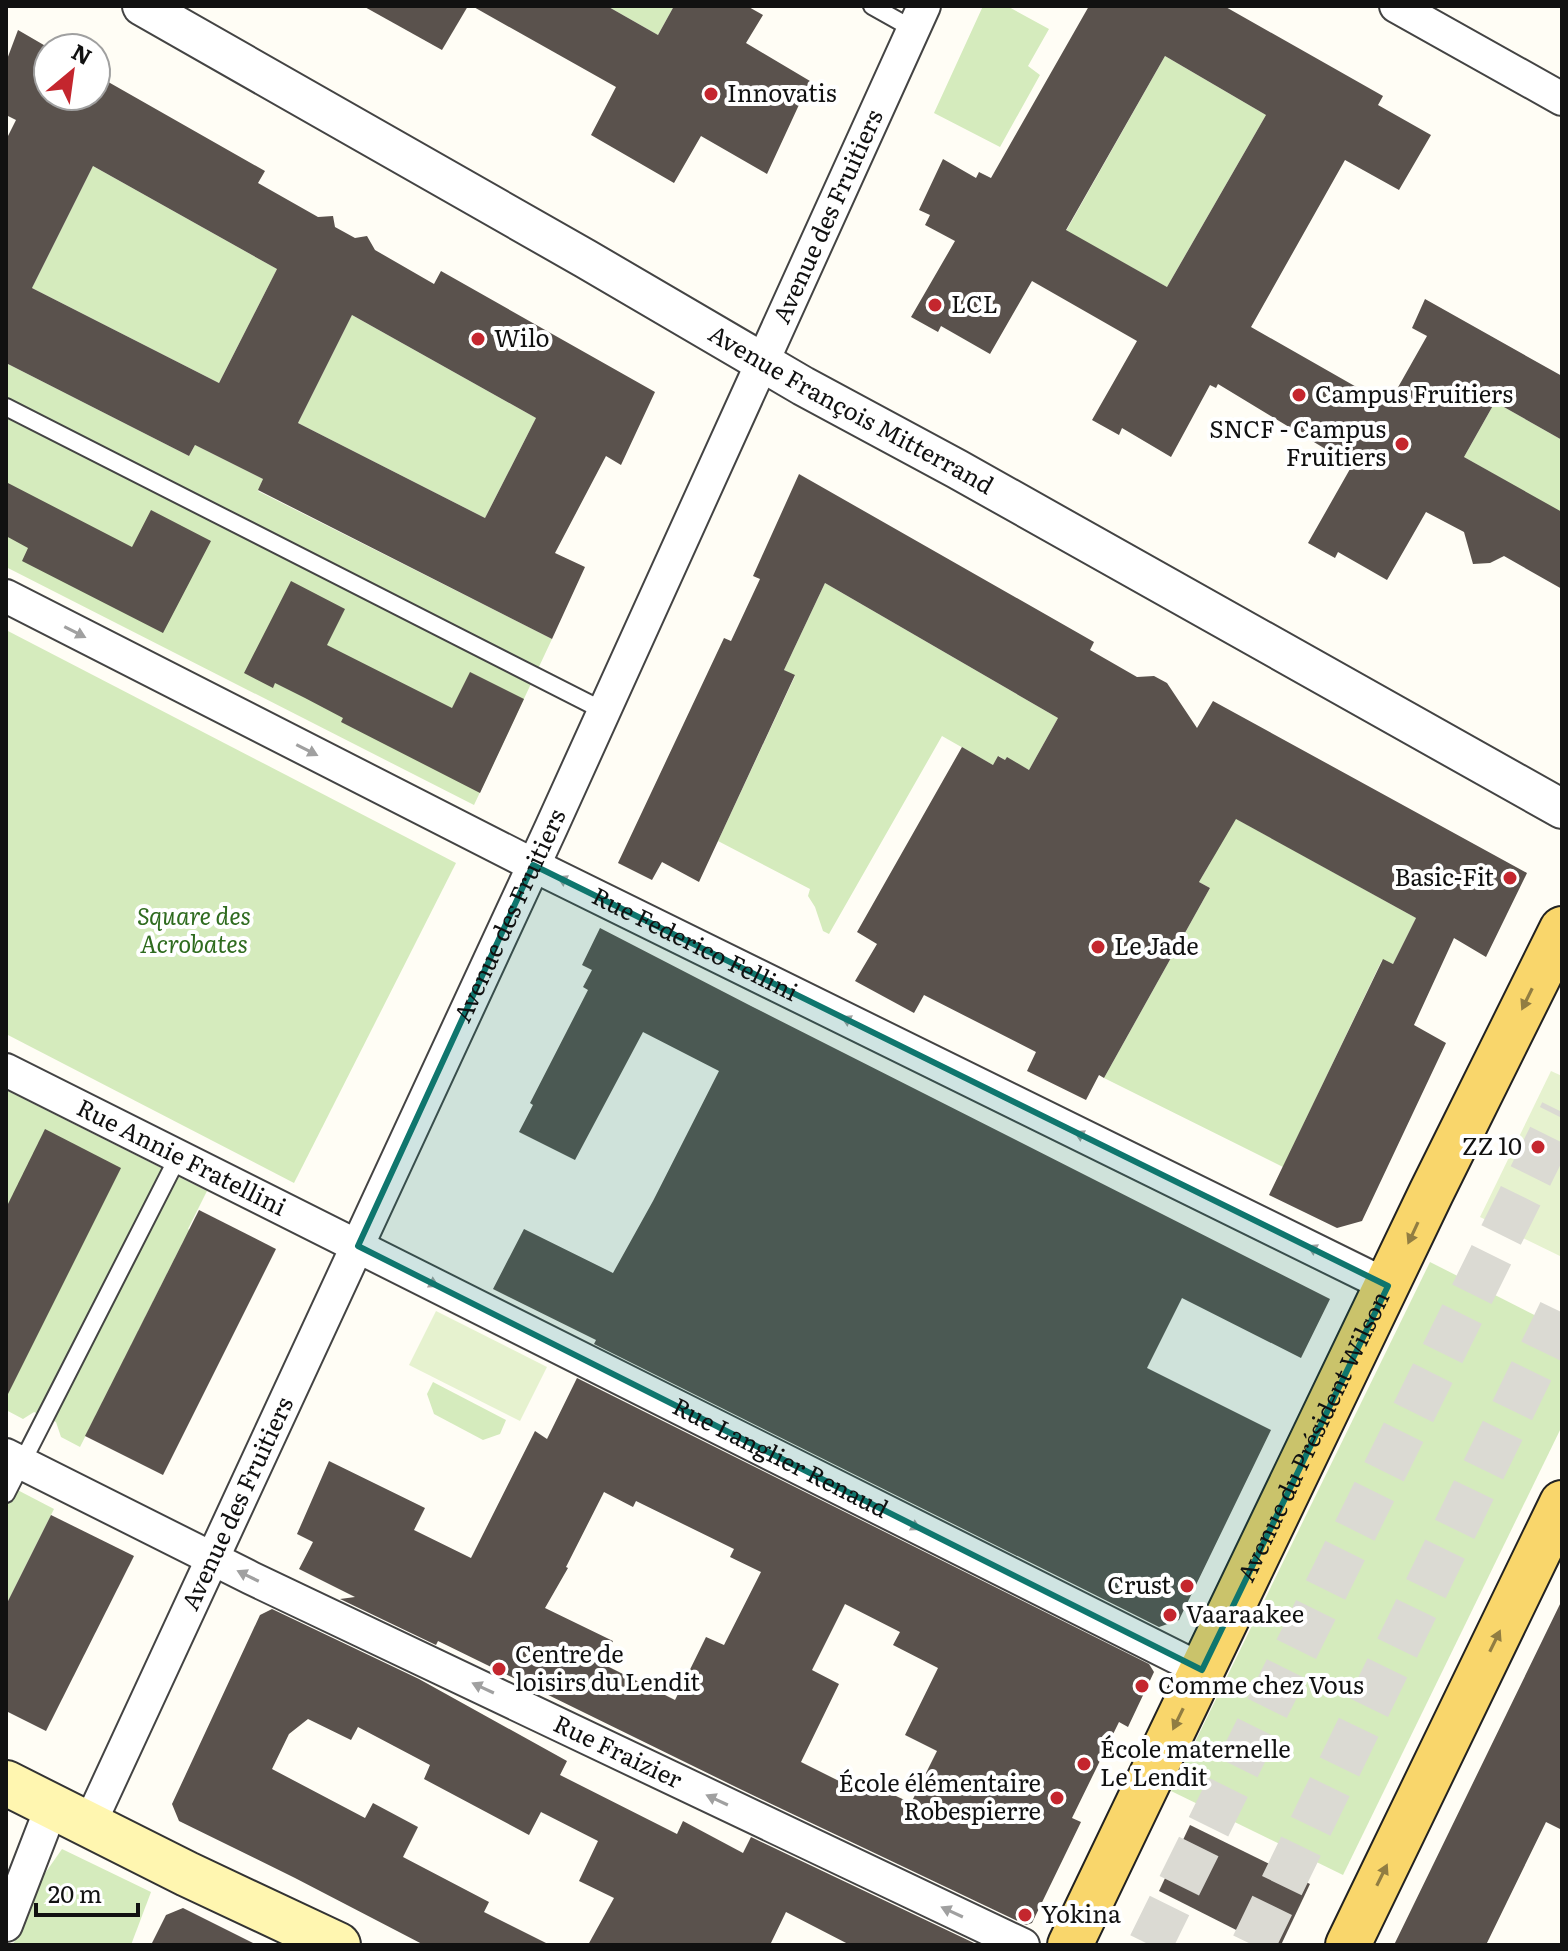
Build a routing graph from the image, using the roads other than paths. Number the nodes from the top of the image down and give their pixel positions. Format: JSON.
{"nodes":[{"id":1,"x":142,"y":6,"type":"edge"},
{"id":2,"x":872,"y":6,"type":"edge"},
{"id":3,"x":1396,"y":6,"type":"edge"},
{"id":4,"x":919,"y":18,"type":"edge"},
{"id":5,"x":1562,"y":99,"type":"edge"},
{"id":6,"x":762,"y":362,"type":"junction"},
{"id":7,"x":6,"y":407,"type":"edge"},
{"id":8,"x":6,"y":596,"type":"edge"},
{"id":9,"x":604,"y":711,"type":"junction"},
{"id":10,"x":1562,"y":809,"type":"edge"},
{"id":11,"x":533,"y":865,"type":"junction"},
{"id":12,"x":1562,"y":929,"type":"edge"},
{"id":13,"x":6,"y":1070,"type":"edge"},
{"id":14,"x":178,"y":1157,"type":"junction"},
{"id":15,"x":358,"y":1246,"type":"junction"},
{"id":16,"x":1388,"y":1286,"type":"junction"},
{"id":17,"x":14,"y":1459,"type":"edge"},
{"id":18,"x":6,"y":1494,"type":"edge"},
{"id":19,"x":1562,"y":1503,"type":"edge"},
{"id":20,"x":212,"y":1559,"type":"junction"},
{"id":21,"x":1202,"y":1670,"type":"junction"},
{"id":22,"x":6,"y":1783,"type":"edge"},
{"id":23,"x":71,"y":1815,"type":"junction"},
{"id":24,"x":6,"y":1925,"type":"edge"},
{"id":25,"x":338,"y":1945,"type":"edge"},
{"id":26,"x":1023,"y":1945,"type":"edge"},
{"id":27,"x":1070,"y":1945,"type":"edge"},
{"id":28,"x":1348,"y":1945,"type":"edge"}],
"edges":[{"from":1,"to":6,"type":"street","name":"Avenue François Mitterrand"},
{"from":2,"to":4,"type":"lane"},
{"from":3,"to":5,"type":"street"},
{"from":4,"to":6,"type":"street","name":"Avenue des Fruitiers"},
{"from":6,"to":9,"type":"street","name":"Avenue des Fruitiers"},
{"from":6,"to":10,"type":"street","name":"Avenue François Mitterrand"},
{"from":7,"to":9,"type":"lane"},
{"from":8,"to":11,"type":"street","name":"Rue Federico Fellini","one_way":true},
{"from":9,"to":11,"type":"street","name":"Avenue des Fruitiers"},
{"from":11,"to":15,"type":"street","name":"Avenue des Fruitiers"},
{"from":16,"to":11,"type":"street","name":"Rue Federico Fellini","one_way":true},
{"from":12,"to":16,"type":"main road","name":"Avenue du Président Wilson","one_way":true},
{"from":13,"to":14,"type":"street","name":"Rue Annie Fratellini"},
{"from":14,"to":15,"type":"street","name":"Rue Annie Fratellini"},
{"from":14,"to":17,"type":"lane"},
{"from":15,"to":20,"type":"street","name":"Avenue des Fruitiers"},
{"from":15,"to":21,"type":"street","name":"Rue Langlier Renaud","one_way":true},
{"from":16,"to":21,"type":"main road","name":"Avenue du Président Wilson"},
{"from":17,"to":18,"type":"lane"},
{"from":17,"to":20,"type":"street","name":"Rue Fraizier"},
{"from":28,"to":19,"type":"main road","one_way":true},
{"from":20,"to":23,"type":"street","name":"Avenue des Fruitiers"},
{"from":26,"to":20,"type":"street","name":"Rue Fraizier","one_way":true},
{"from":21,"to":27,"type":"main road","name":"Avenue du Président Wilson","one_way":true},
{"from":22,"to":23,"type":"main road"},
{"from":23,"to":24,"type":"street","name":"Avenue des Fruitiers"},
{"from":23,"to":25,"type":"main road"}]}
